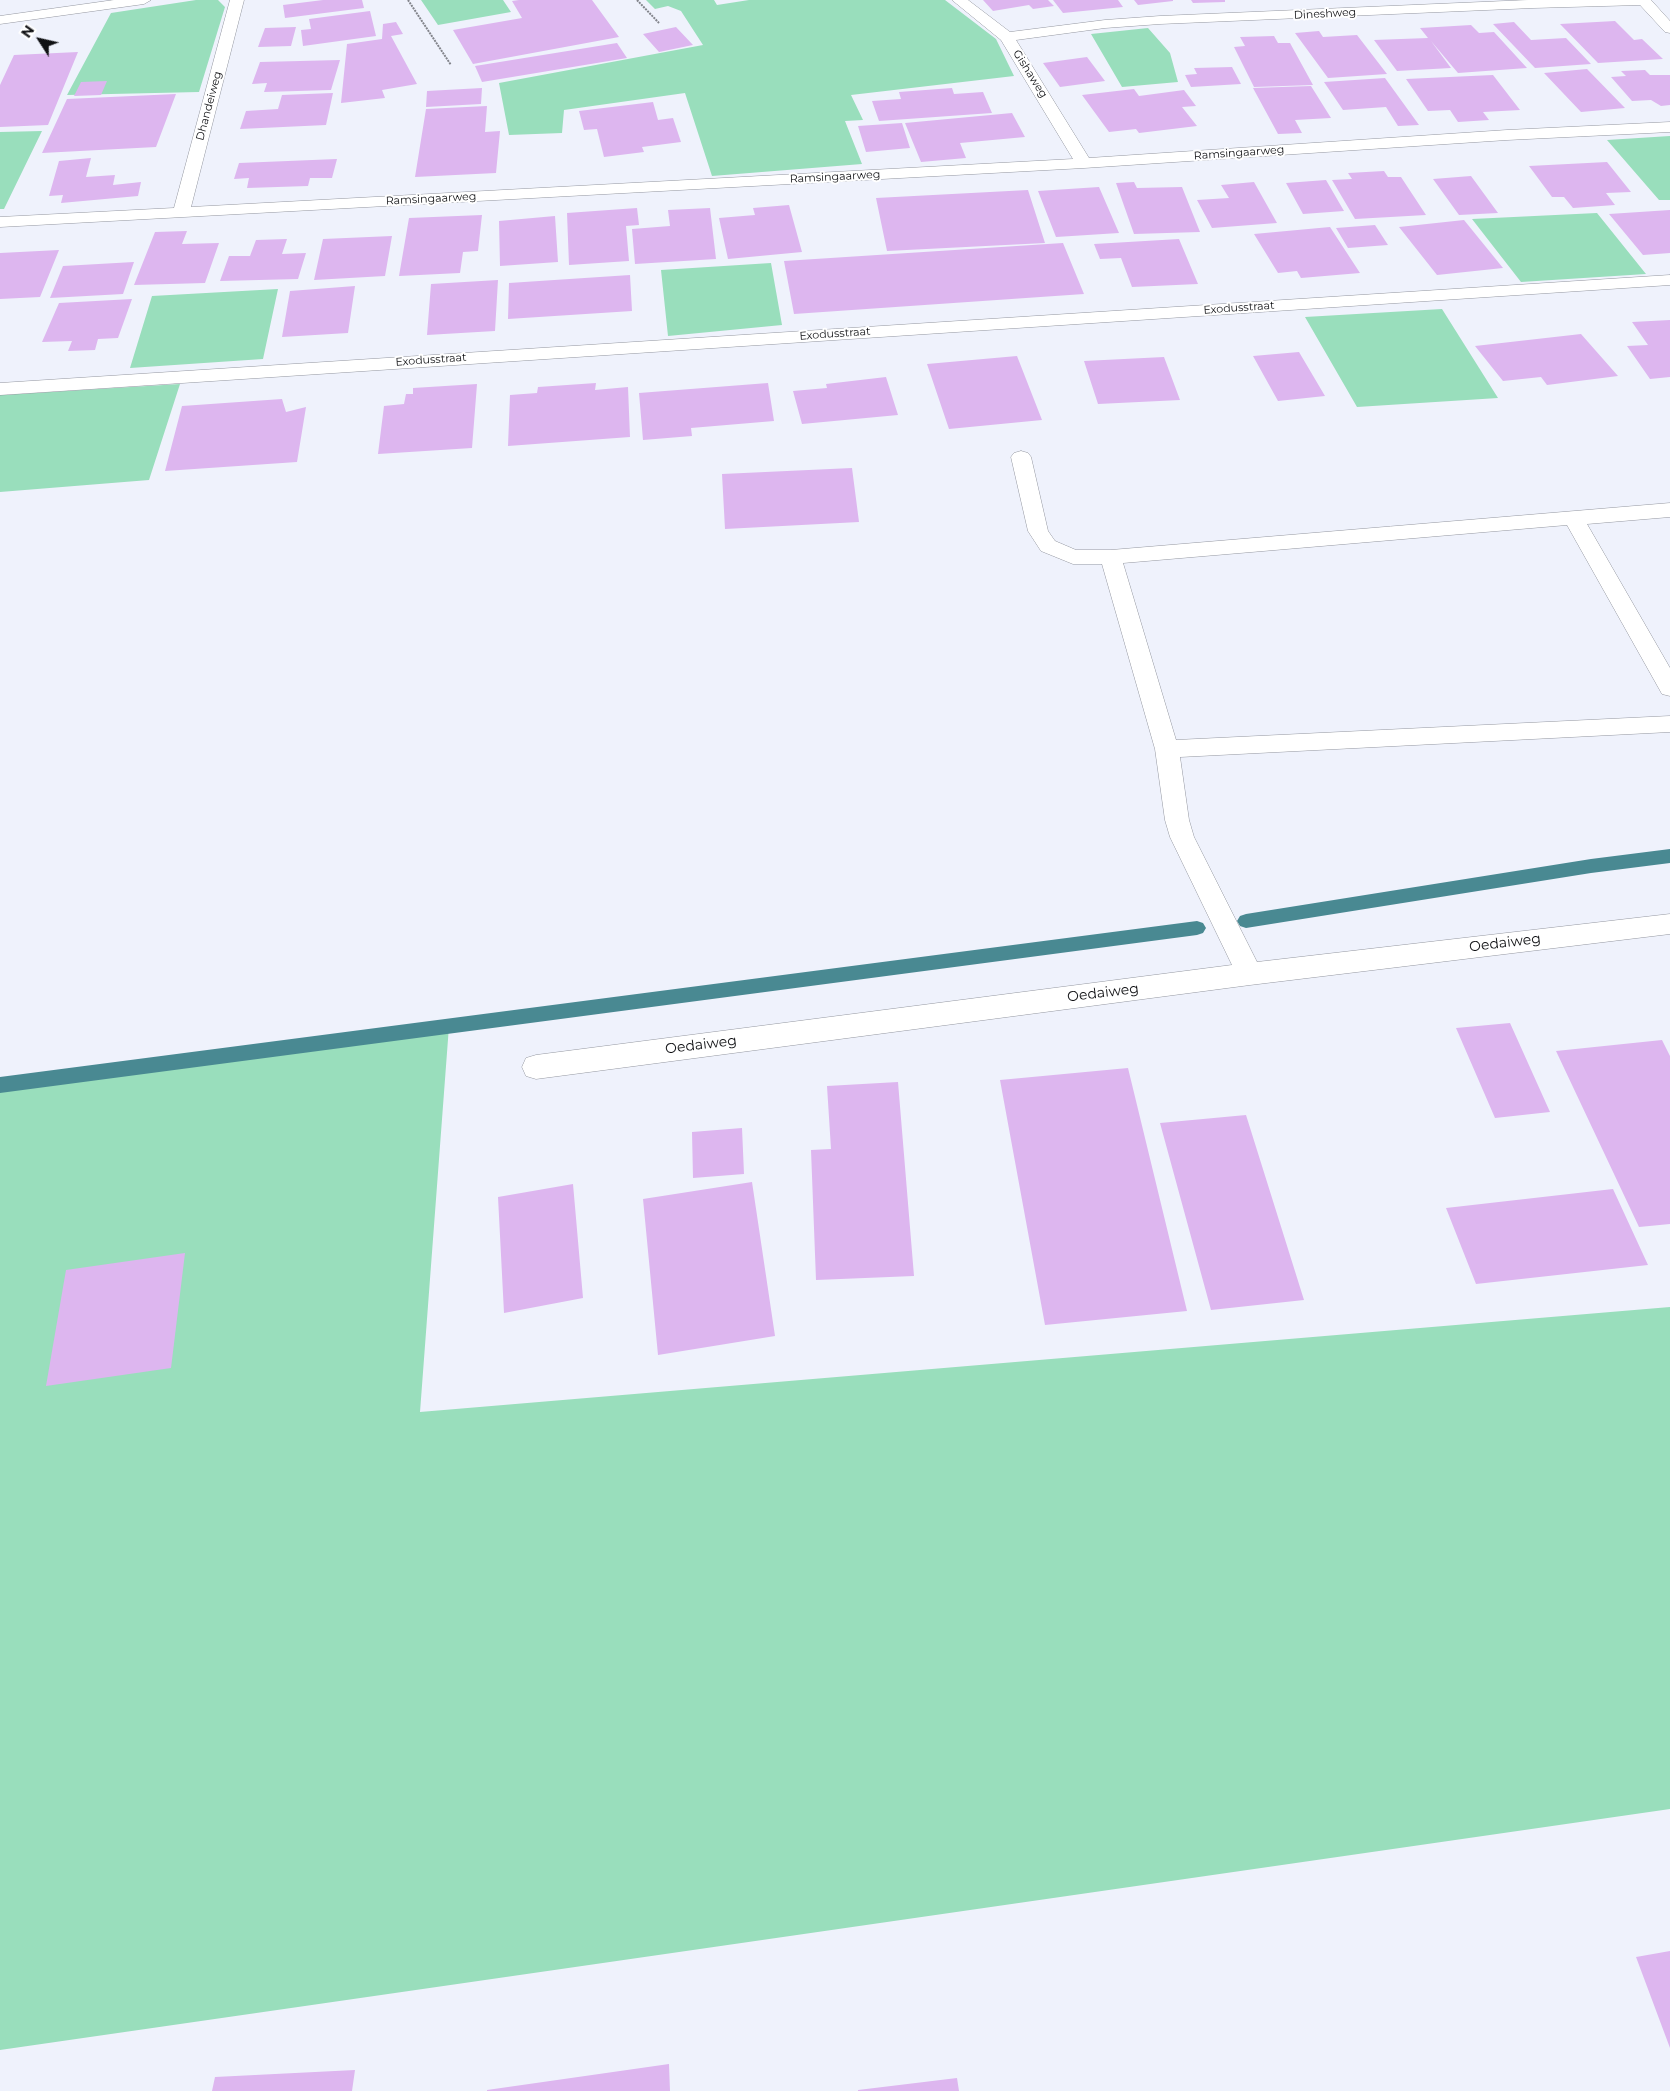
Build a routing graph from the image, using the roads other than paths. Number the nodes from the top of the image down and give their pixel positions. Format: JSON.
{"nodes":[{"id":1,"x":144,"y":0,"type":"edge"},
{"id":2,"x":237,"y":0,"type":"edge"},
{"id":3,"x":959,"y":0,"type":"edge"},
{"id":4,"x":1643,"y":0,"type":"edge"},
{"id":5,"x":0,"y":20,"type":"edge"},
{"id":6,"x":1670,"y":29,"type":"edge"},
{"id":7,"x":1007,"y":37,"type":"junction"},
{"id":8,"x":1670,"y":127,"type":"edge"},
{"id":9,"x":1084,"y":163,"type":"junction"},
{"id":10,"x":181,"y":213,"type":"junction"},
{"id":11,"x":0,"y":222,"type":"edge"},
{"id":12,"x":1670,"y":280,"type":"edge"},
{"id":13,"x":0,"y":389,"type":"edge"},
{"id":14,"x":1021,"y":457,"type":"dead end"},
{"id":15,"x":1670,"y":510,"type":"edge"},
{"id":16,"x":1573,"y":518,"type":"junction"},
{"id":17,"x":1111,"y":557,"type":"junction"},
{"id":18,"x":1670,"y":688,"type":"edge"},
{"id":19,"x":1670,"y":724,"type":"edge"},
{"id":20,"x":1167,"y":749,"type":"junction"},
{"id":21,"x":1670,"y":924,"type":"edge"},
{"id":22,"x":1250,"y":974,"type":"junction"},
{"id":23,"x":536,"y":1067,"type":"dead end"}],
"edges":[{"from":1,"to":5,"type":"street"},
{"from":2,"to":10,"type":"street","name":"Dhandeiweg"},
{"from":3,"to":7,"type":"street","name":"Gishaweg"},
{"from":4,"to":6,"type":"street"},
{"from":4,"to":7,"type":"street","name":"Dineshweg"},
{"from":7,"to":9,"type":"street","name":"Gishaweg"},
{"from":8,"to":9,"type":"street","name":"Ramsingaarweg"},
{"from":9,"to":10,"type":"street","name":"Ramsingaarweg"},
{"from":10,"to":11,"type":"street","name":"Ramsingaarweg"},
{"from":12,"to":13,"type":"street","name":"Exodusstraat"},
{"from":14,"to":17,"type":"street"},
{"from":15,"to":16,"type":"street"},
{"from":16,"to":17,"type":"street"},
{"from":16,"to":18,"type":"street"},
{"from":17,"to":20,"type":"street"},
{"from":19,"to":20,"type":"street"},
{"from":20,"to":22,"type":"street"},
{"from":21,"to":22,"type":"street","name":"Oedaiweg"},
{"from":22,"to":23,"type":"street","name":"Oedaiweg"}]}
